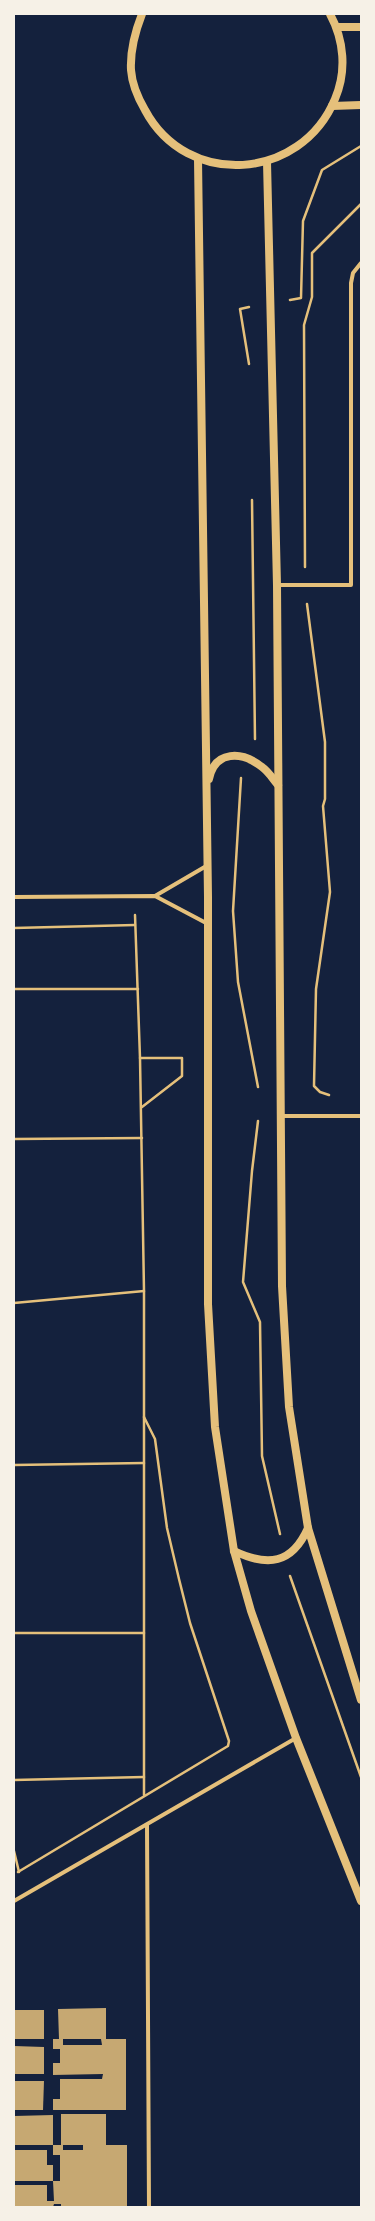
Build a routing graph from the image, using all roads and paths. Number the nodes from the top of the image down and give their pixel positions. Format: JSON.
{"nodes":[{"id":1,"x":142,"y":14,"type":"edge"},
{"id":2,"x":330,"y":14,"type":"edge"},
{"id":3,"x":337,"y":27,"type":"junction"},
{"id":4,"x":361,"y":27,"type":"edge"},
{"id":5,"x":332,"y":106,"type":"junction"},
{"id":6,"x":361,"y":106,"type":"edge"},
{"id":7,"x":361,"y":146,"type":"edge"},
{"id":8,"x":198,"y":159,"type":"junction"},
{"id":9,"x":267,"y":162,"type":"junction"},
{"id":10,"x":361,"y":204,"type":"edge"},
{"id":11,"x":361,"y":263,"type":"edge"},
{"id":12,"x":270,"y":304,"type":"junction"},
{"id":13,"x":240,"y":308,"type":"dead end"},
{"id":14,"x":277,"y":585,"type":"junction"},
{"id":15,"x":305,"y":585,"type":"junction"},
{"id":16,"x":278,"y":786,"type":"junction"},
{"id":17,"x":207,"y":789,"type":"junction"},
{"id":18,"x":208,"y":865,"type":"junction"},
{"id":19,"x":134,"y":896,"type":"junction"},
{"id":20,"x":155,"y":896,"type":"junction"},
{"id":21,"x":14,"y":897,"type":"edge"},
{"id":22,"x":208,"y":924,"type":"junction"},
{"id":23,"x":136,"y":925,"type":"junction"},
{"id":24,"x":14,"y":928,"type":"edge"},
{"id":25,"x":14,"y":989,"type":"edge"},
{"id":26,"x":138,"y":989,"type":"junction"},
{"id":27,"x":140,"y":1058,"type":"junction"},
{"id":28,"x":333,"y":1095,"type":"dead end"},
{"id":29,"x":141,"y":1107,"type":"junction"},
{"id":30,"x":282,"y":1116,"type":"junction"},
{"id":31,"x":361,"y":1116,"type":"edge"},
{"id":32,"x":142,"y":1138,"type":"junction"},
{"id":33,"x":14,"y":1139,"type":"edge"},
{"id":34,"x":144,"y":1291,"type":"junction"},
{"id":35,"x":14,"y":1303,"type":"edge"},
{"id":36,"x":144,"y":1416,"type":"junction"},
{"id":37,"x":144,"y":1463,"type":"junction"},
{"id":38,"x":14,"y":1465,"type":"edge"},
{"id":39,"x":308,"y":1528,"type":"junction"},
{"id":40,"x":234,"y":1551,"type":"junction"},
{"id":41,"x":14,"y":1633,"type":"edge"},
{"id":42,"x":144,"y":1633,"type":"junction"},
{"id":43,"x":361,"y":1700,"type":"edge"},
{"id":44,"x":296,"y":1738,"type":"junction"},
{"id":45,"x":144,"y":1777,"type":"junction"},
{"id":46,"x":14,"y":1780,"type":"edge"},
{"id":47,"x":144,"y":1795,"type":"junction"},
{"id":48,"x":147,"y":1825,"type":"junction"},
{"id":49,"x":14,"y":1851,"type":"edge"},
{"id":50,"x":18,"y":1872,"type":"junction"},
{"id":51,"x":30,"y":1892,"type":"junction"},
{"id":52,"x":14,"y":1901,"type":"edge"},
{"id":53,"x":361,"y":1901,"type":"edge"},
{"id":54,"x":149,"y":2207,"type":"edge"}],
"edges":[{"from":1,"to":8,"type":"main road"},
{"from":2,"to":3,"type":"main road"},
{"from":3,"to":4,"type":"main road"},
{"from":3,"to":5,"type":"main road"},
{"from":5,"to":6,"type":"main road"},
{"from":5,"to":9,"type":"main road"},
{"from":7,"to":12,"type":"path"},
{"from":8,"to":9,"type":"main road"},
{"from":8,"to":17,"type":"main road"},
{"from":9,"to":12,"type":"main road"},
{"from":10,"to":15,"type":"path"},
{"from":11,"to":15,"type":"street"},
{"from":12,"to":13,"type":"path"},
{"from":12,"to":14,"type":"main road"},
{"from":14,"to":15,"type":"street"},
{"from":14,"to":16,"type":"main road"},
{"from":15,"to":28,"type":"path"},
{"from":16,"to":17,"type":"main road"},
{"from":16,"to":30,"type":"main road"},
{"from":17,"to":18,"type":"main road"},
{"from":18,"to":20,"type":"street"},
{"from":18,"to":22,"type":"main road"},
{"from":19,"to":20,"type":"street"},
{"from":19,"to":21,"type":"street"},
{"from":19,"to":23,"type":"path"},
{"from":20,"to":22,"type":"street"},
{"from":22,"to":40,"type":"main road"},
{"from":23,"to":24,"type":"path"},
{"from":23,"to":26,"type":"path"},
{"from":25,"to":26,"type":"path"},
{"from":26,"to":27,"type":"path"},
{"from":27,"to":29,"type":"path"},
{"from":27,"to":29,"type":"path"},
{"from":29,"to":32,"type":"path"},
{"from":30,"to":31,"type":"street"},
{"from":30,"to":39,"type":"main road"},
{"from":32,"to":33,"type":"path"},
{"from":32,"to":34,"type":"path"},
{"from":34,"to":35,"type":"path"},
{"from":34,"to":36,"type":"path"},
{"from":36,"to":37,"type":"path"},
{"from":36,"to":47,"type":"path"},
{"from":37,"to":38,"type":"path"},
{"from":37,"to":42,"type":"path"},
{"from":39,"to":40,"type":"main road"},
{"from":39,"to":43,"type":"main road"},
{"from":40,"to":44,"type":"main road"},
{"from":41,"to":42,"type":"path"},
{"from":42,"to":45,"type":"path"},
{"from":44,"to":48,"type":"street"},
{"from":44,"to":53,"type":"main road"},
{"from":45,"to":46,"type":"path"},
{"from":45,"to":47,"type":"path"},
{"from":47,"to":50,"type":"path"},
{"from":48,"to":51,"type":"street"},
{"from":48,"to":54,"type":"street"},
{"from":49,"to":50,"type":"path"},
{"from":50,"to":51,"type":"path"},
{"from":51,"to":52,"type":"street"}]}
